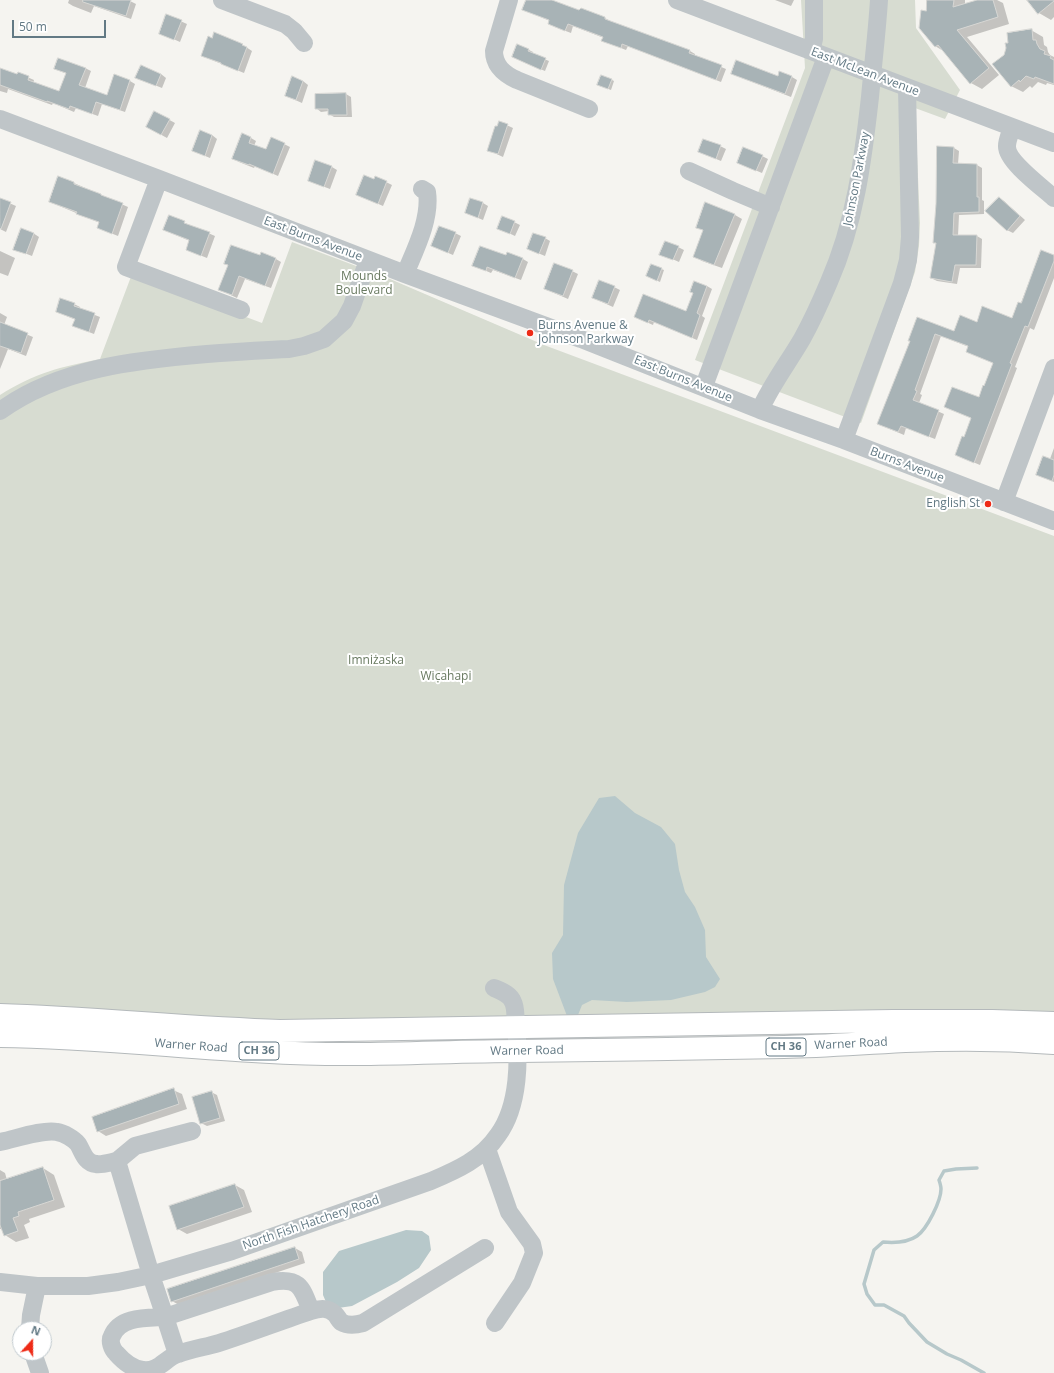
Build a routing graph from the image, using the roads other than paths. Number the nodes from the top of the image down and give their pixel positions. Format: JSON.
{"nodes":[{"id":1,"x":222,"y":0,"type":"edge"},
{"id":2,"x":509,"y":0,"type":"edge"},
{"id":3,"x":676,"y":0,"type":"edge"},
{"id":4,"x":814,"y":0,"type":"edge"},
{"id":5,"x":879,"y":0,"type":"edge"},
{"id":6,"x":304,"y":43,"type":"dead end"},
{"id":7,"x":818,"y":54,"type":"junction"},
{"id":8,"x":872,"y":75,"type":"junction"},
{"id":9,"x":907,"y":87,"type":"junction"},
{"id":10,"x":589,"y":108,"type":"dead end"},
{"id":11,"x":0,"y":119,"type":"edge"},
{"id":12,"x":1012,"y":128,"type":"junction"},
{"id":13,"x":1054,"y":143,"type":"edge"},
{"id":14,"x":689,"y":171,"type":"dead end"},
{"id":15,"x":159,"y":179,"type":"junction"},
{"id":16,"x":422,"y":189,"type":"dead end"},
{"id":17,"x":1054,"y":198,"type":"edge"},
{"id":18,"x":771,"y":207,"type":"junction"},
{"id":19,"x":368,"y":260,"type":"junction"},
{"id":20,"x":405,"y":274,"type":"junction"},
{"id":21,"x":241,"y":310,"type":"dead end"},
{"id":22,"x":1054,"y":368,"type":"edge"},
{"id":23,"x":704,"y":386,"type":"junction"},
{"id":24,"x":760,"y":410,"type":"junction"},
{"id":25,"x":0,"y":411,"type":"edge"},
{"id":26,"x":844,"y":440,"type":"junction"},
{"id":27,"x":1004,"y":502,"type":"junction"},
{"id":28,"x":1054,"y":521,"type":"edge"},
{"id":29,"x":494,"y":988,"type":"dead end"},
{"id":30,"x":0,"y":1015,"type":"edge"},
{"id":31,"x":1054,"y":1023,"type":"edge"},
{"id":32,"x":516,"y":1027,"type":"junction"},
{"id":33,"x":0,"y":1036,"type":"edge"},
{"id":34,"x":37,"y":1036,"type":"junction"},
{"id":35,"x":0,"y":1042,"type":"edge"},
{"id":36,"x":1054,"y":1043,"type":"edge"},
{"id":37,"x":517,"y":1051,"type":"junction"},
{"id":38,"x":192,"y":1131,"type":"dead end"},
{"id":39,"x":0,"y":1142,"type":"edge"},
{"id":40,"x":487,"y":1149,"type":"junction"},
{"id":41,"x":117,"y":1161,"type":"junction"},
{"id":42,"x":485,"y":1248,"type":"dead end"},
{"id":43,"x":151,"y":1275,"type":"junction"},
{"id":44,"x":0,"y":1282,"type":"edge"},
{"id":45,"x":37,"y":1286,"type":"junction"},
{"id":46,"x":311,"y":1311,"type":"junction"},
{"id":47,"x":165,"y":1317,"type":"junction"},
{"id":48,"x":31,"y":1321,"type":"edge"},
{"id":49,"x":495,"y":1323,"type":"dead end"},
{"id":50,"x":177,"y":1354,"type":"junction"},
{"id":51,"x":36,"y":1361,"type":"edge"},
{"id":52,"x":40,"y":1373,"type":"edge"}],
"edges":[{"from":1,"to":6,"type":"street"},
{"from":2,"to":10,"type":"street"},
{"from":3,"to":7,"type":"street","name":"East McLean Avenue"},
{"from":4,"to":7,"type":"street"},
{"from":5,"to":8,"type":"street","name":"Johnson Parkway"},
{"from":7,"to":8,"type":"street","name":"East McLean Avenue"},
{"from":7,"to":18,"type":"street"},
{"from":8,"to":9,"type":"street","name":"East McLean Avenue"},
{"from":8,"to":24,"type":"street","name":"Johnson Parkway"},
{"from":9,"to":12,"type":"street","name":"East McLean Avenue"},
{"from":9,"to":26,"type":"street"},
{"from":11,"to":15,"type":"street","name":"East Burns Avenue"},
{"from":12,"to":13,"type":"street","name":"East McLean Avenue"},
{"from":12,"to":17,"type":"street"},
{"from":14,"to":18,"type":"street"},
{"from":15,"to":19,"type":"street","name":"East Burns Avenue"},
{"from":15,"to":21,"type":"street"},
{"from":16,"to":20,"type":"street"},
{"from":18,"to":23,"type":"street"},
{"from":19,"to":20,"type":"street","name":"East Burns Avenue"},
{"from":19,"to":25,"type":"street"},
{"from":20,"to":23,"type":"street","name":"East Burns Avenue"},
{"from":22,"to":27,"type":"street"},
{"from":23,"to":24,"type":"street","name":"East Burns Avenue"},
{"from":24,"to":26,"type":"street","name":"Burns Avenue"},
{"from":26,"to":27,"type":"street","name":"Burns Avenue"},
{"from":27,"to":28,"type":"street","name":"Burns Avenue"},
{"from":29,"to":32,"type":"street","name":"North Fish Hatchery Road"},
{"from":30,"to":32,"type":"highway","name":"Warner Road","number":"CH 36"},
{"from":31,"to":32,"type":"highway","name":"Warner Road","number":"CH 36"},
{"from":32,"to":37,"type":"street","name":"North Fish Hatchery Road"},
{"from":33,"to":34,"type":"highway","name":"Warner Road","number":"CH 36"},
{"from":34,"to":35,"type":"highway"},
{"from":34,"to":37,"type":"highway","name":"Warner Road","number":"CH 36"},
{"from":36,"to":37,"type":"highway","name":"Warner Road","number":"CH 36"},
{"from":37,"to":40,"type":"street","name":"North Fish Hatchery Road"},
{"from":38,"to":41,"type":"street"},
{"from":39,"to":41,"type":"street"},
{"from":40,"to":43,"type":"street","name":"North Fish Hatchery Road"},
{"from":40,"to":49,"type":"street"},
{"from":41,"to":43,"type":"street"},
{"from":42,"to":46,"type":"street"},
{"from":43,"to":45,"type":"street","name":"North Fish Hatchery Road"},
{"from":43,"to":47,"type":"street"},
{"from":44,"to":45,"type":"street","name":"North Fish Hatchery Road"},
{"from":45,"to":48,"type":"street"},
{"from":46,"to":47,"type":"street"},
{"from":46,"to":50,"type":"street"},
{"from":47,"to":50,"type":"street"},
{"from":47,"to":50,"type":"street"},
{"from":51,"to":52,"type":"street"}]}
